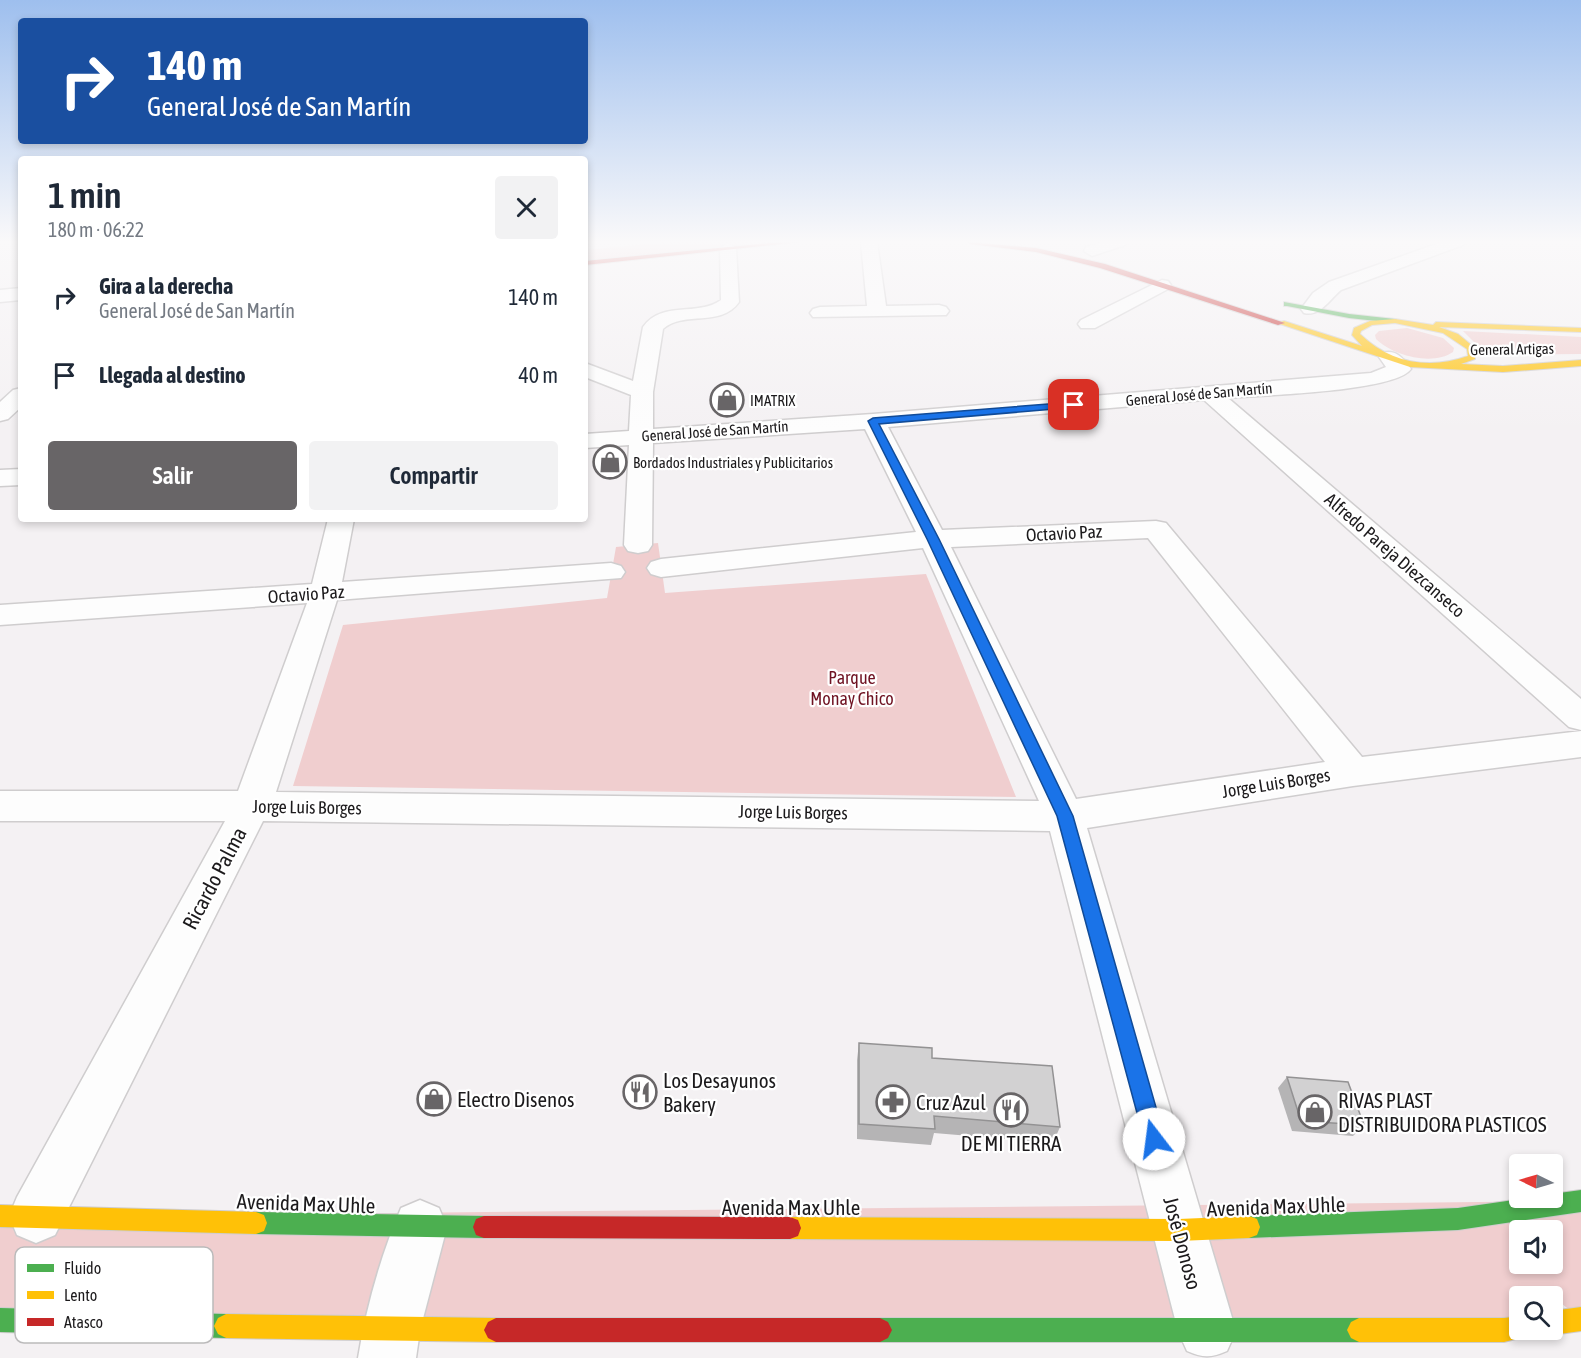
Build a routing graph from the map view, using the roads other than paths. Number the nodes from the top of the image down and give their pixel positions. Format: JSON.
{"nodes":[{"id":1,"x":727,"y":305,"type":"edge"},
{"id":2,"x":877,"y":305,"type":"edge"},
{"id":3,"x":1117,"y":305,"type":"edge"},
{"id":4,"x":1241,"y":305,"type":"edge"},
{"id":5,"x":1294,"y":305,"type":"edge"},
{"id":6,"x":1314,"y":305,"type":"edge"},
{"id":7,"x":1311,"y":309,"type":"junction"},
{"id":8,"x":939,"y":311,"type":"dead end"},
{"id":9,"x":878,"y":312,"type":"junction"},
{"id":10,"x":820,"y":313,"type":"dead end"},
{"id":11,"x":1395,"y":321,"type":"junction"},
{"id":12,"x":1410,"y":323,"type":"junction"},
{"id":13,"x":1088,"y":324,"type":"dead end"},
{"id":14,"x":1581,"y":330,"type":"edge"},
{"id":15,"x":1383,"y":355,"type":"junction"},
{"id":16,"x":1581,"y":363,"type":"edge"},
{"id":17,"x":1444,"y":366,"type":"junction"},
{"id":18,"x":588,"y":370,"type":"edge"},
{"id":19,"x":642,"y":392,"type":"junction"},
{"id":20,"x":1209,"y":393,"type":"junction"},
{"id":21,"x":18,"y":398,"type":"edge"},
{"id":22,"x":0,"y":414,"type":"edge"},
{"id":23,"x":873,"y":421,"type":"junction"},
{"id":24,"x":639,"y":436,"type":"junction"},
{"id":25,"x":588,"y":441,"type":"edge"},
{"id":26,"x":18,"y":477,"type":"edge"},
{"id":27,"x":0,"y":478,"type":"edge"},
{"id":28,"x":340,"y":522,"type":"edge"},
{"id":29,"x":933,"y":539,"type":"junction"},
{"id":30,"x":638,"y":545,"type":"dead end"},
{"id":31,"x":661,"y":568,"type":"dead end"},
{"id":32,"x":611,"y":572,"type":"dead end"},
{"id":33,"x":325,"y":593,"type":"junction"},
{"id":34,"x":0,"y":615,"type":"edge"},
{"id":35,"x":1581,"y":718,"type":"edge"},
{"id":36,"x":1581,"y":744,"type":"edge"},
{"id":37,"x":1353,"y":772,"type":"junction"},
{"id":38,"x":0,"y":806,"type":"edge"},
{"id":39,"x":252,"y":806,"type":"junction"},
{"id":40,"x":1065,"y":816,"type":"junction"},
{"id":41,"x":1581,"y":1201,"type":"edge"},
{"id":42,"x":18,"y":1216,"type":"edge"},
{"id":43,"x":420,"y":1227,"type":"junction"},
{"id":44,"x":1179,"y":1230,"type":"junction"},
{"id":45,"x":1581,"y":1319,"type":"edge"},
{"id":46,"x":0,"y":1320,"type":"edge"},
{"id":47,"x":15,"y":1321,"type":"edge"},
{"id":48,"x":1563,"y":1321,"type":"edge"},
{"id":49,"x":1509,"y":1329,"type":"edge"},
{"id":50,"x":1207,"y":1330,"type":"junction"},
{"id":51,"x":213,"y":1333,"type":"edge"},
{"id":52,"x":389,"y":1344,"type":"edge"}],
"edges":[{"from":1,"to":19,"type":"street"},
{"from":2,"to":9,"type":"street"},
{"from":3,"to":13,"type":"street"},
{"from":4,"to":15,"type":"street","name":"General Artigas"},
{"from":5,"to":7,"type":"street","name":"General Artigas"},
{"from":6,"to":7,"type":"street"},
{"from":7,"to":11,"type":"street","name":"General Artigas"},
{"from":8,"to":9,"type":"street"},
{"from":9,"to":10,"type":"street"},
{"from":11,"to":12,"type":"street","name":"General Artigas"},
{"from":11,"to":15,"type":"street","name":"General Artigas"},
{"from":12,"to":14,"type":"street","name":"General Artigas"},
{"from":12,"to":17,"type":"street","name":"General Artigas"},
{"from":15,"to":17,"type":"street","name":"General Artigas"},
{"from":15,"to":20,"type":"street","name":"General José de San Martín"},
{"from":16,"to":17,"type":"street","name":"General Artigas"},
{"from":18,"to":19,"type":"street"},
{"from":19,"to":24,"type":"street"},
{"from":20,"to":23,"type":"street","name":"General José de San Martín"},
{"from":20,"to":35,"type":"street","name":"Alfredo Pareja Diezcanseco"},
{"from":21,"to":22,"type":"street"},
{"from":23,"to":24,"type":"street","name":"General José de San Martín"},
{"from":23,"to":29,"type":"street","name":"José Donoso"},
{"from":24,"to":25,"type":"street","name":"General José de San Martín"},
{"from":24,"to":30,"type":"street"},
{"from":26,"to":27,"type":"street"},
{"from":28,"to":33,"type":"street","name":"Ricardo Palma"},
{"from":29,"to":31,"type":"street","name":"Octavio Paz"},
{"from":29,"to":37,"type":"street","name":"Octavio Paz"},
{"from":29,"to":40,"type":"street","name":"José Donoso"},
{"from":32,"to":33,"type":"street","name":"Octavio Paz"},
{"from":33,"to":34,"type":"street","name":"Octavio Paz"},
{"from":33,"to":39,"type":"street","name":"Ricardo Palma"},
{"from":36,"to":37,"type":"street","name":"Jorge Luis Borges"},
{"from":37,"to":40,"type":"street","name":"Jorge Luis Borges"},
{"from":38,"to":39,"type":"street","name":"Jorge Luis Borges"},
{"from":39,"to":40,"type":"street","name":"Jorge Luis Borges"},
{"from":39,"to":42,"type":"street","name":"Ricardo Palma"},
{"from":40,"to":44,"type":"street","name":"José Donoso"},
{"from":41,"to":44,"type":"street","name":"Avenida Max Uhle"},
{"from":42,"to":43,"type":"street","name":"Avenida Max Uhle"},
{"from":43,"to":44,"type":"street","name":"Avenida Max Uhle"},
{"from":43,"to":52,"type":"street"},
{"from":44,"to":50,"type":"street","name":"José Donoso"},
{"from":45,"to":48,"type":"street"},
{"from":46,"to":47,"type":"street"},
{"from":49,"to":50,"type":"street"},
{"from":50,"to":52,"type":"street"},
{"from":51,"to":52,"type":"street"}]}
